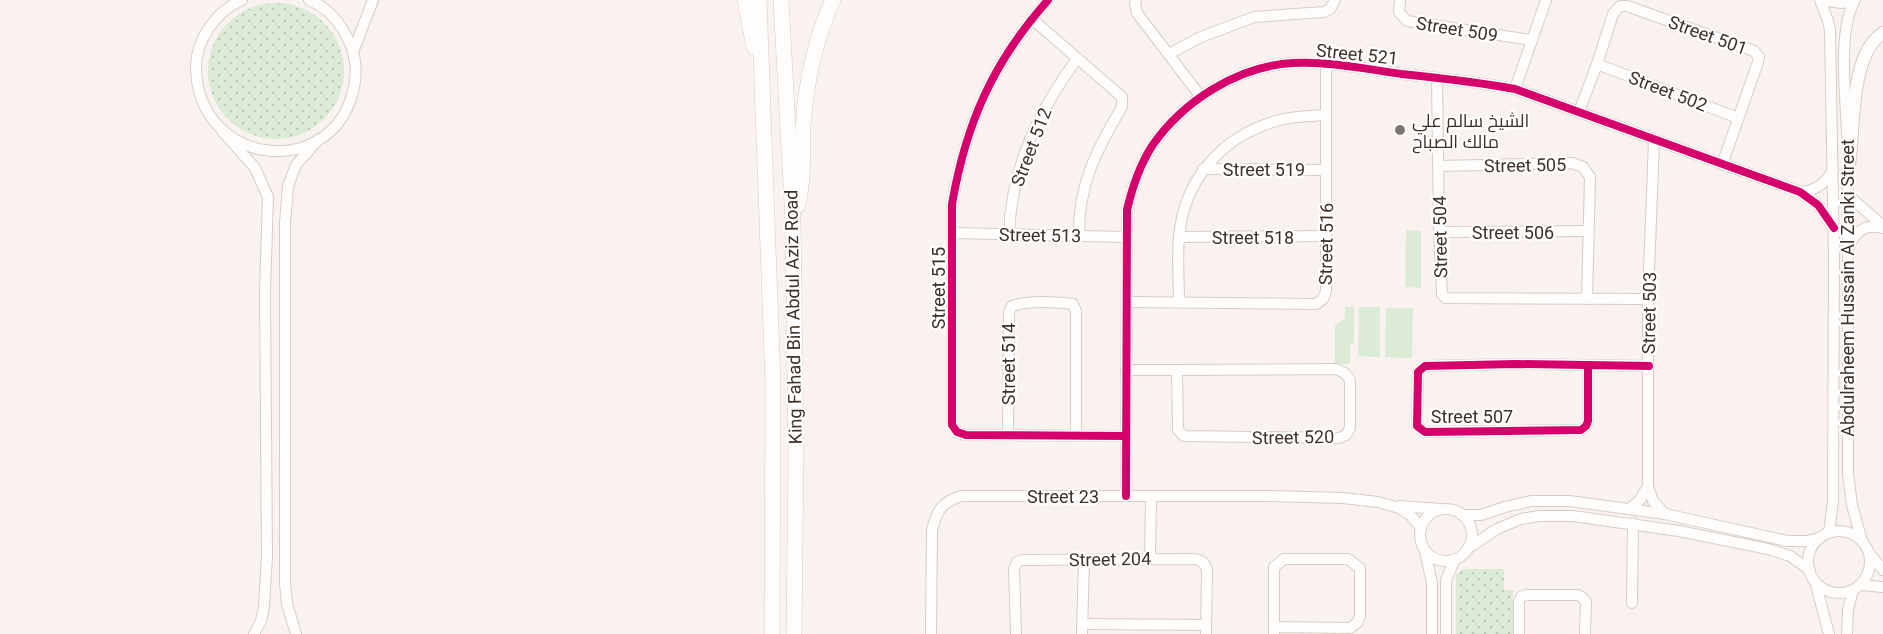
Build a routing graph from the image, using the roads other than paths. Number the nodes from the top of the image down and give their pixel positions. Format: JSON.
{"nodes":[{"id":1,"x":242,"y":0,"type":"edge"},
{"id":2,"x":309,"y":0,"type":"edge"},
{"id":3,"x":373,"y":0,"type":"edge"},
{"id":4,"x":745,"y":0,"type":"edge"},
{"id":5,"x":759,"y":0,"type":"edge"},
{"id":6,"x":781,"y":0,"type":"edge"},
{"id":7,"x":833,"y":0,"type":"edge"},
{"id":8,"x":1048,"y":0,"type":"edge"},
{"id":9,"x":1136,"y":0,"type":"edge"},
{"id":10,"x":1335,"y":0,"type":"edge"},
{"id":11,"x":1400,"y":0,"type":"edge"},
{"id":12,"x":1546,"y":0,"type":"edge"},
{"id":13,"x":1820,"y":0,"type":"edge"},
{"id":14,"x":1828,"y":0,"type":"edge"},
{"id":15,"x":1854,"y":0,"type":"edge"},
{"id":16,"x":1032,"y":19,"type":"junction"},
{"id":17,"x":1883,"y":33,"type":"edge"},
{"id":18,"x":1531,"y":40,"type":"junction"},
{"id":19,"x":353,"y":52,"type":"junction"},
{"id":20,"x":1169,"y":54,"type":"junction"},
{"id":21,"x":1077,"y":59,"type":"junction"},
{"id":22,"x":1326,"y":64,"type":"junction"},
{"id":23,"x":1597,"y":64,"type":"junction"},
{"id":24,"x":1437,"y":78,"type":"junction"},
{"id":25,"x":1515,"y":89,"type":"junction"},
{"id":26,"x":763,"y":97,"type":"junction"},
{"id":27,"x":1201,"y":97,"type":"junction"},
{"id":28,"x":1579,"y":112,"type":"junction"},
{"id":29,"x":1326,"y":115,"type":"junction"},
{"id":30,"x":1738,"y":118,"type":"junction"},
{"id":31,"x":222,"y":131,"type":"junction"},
{"id":32,"x":319,"y":140,"type":"junction"},
{"id":33,"x":1654,"y":140,"type":"junction"},
{"id":34,"x":1722,"y":165,"type":"junction"},
{"id":35,"x":1439,"y":166,"type":"junction"},
{"id":36,"x":1203,"y":169,"type":"junction"},
{"id":37,"x":1326,"y":170,"type":"junction"},
{"id":38,"x":1833,"y":170,"type":"junction"},
{"id":39,"x":1848,"y":172,"type":"junction"},
{"id":40,"x":1800,"y":192,"type":"junction"},
{"id":41,"x":1849,"y":196,"type":"junction"},
{"id":42,"x":793,"y":222,"type":"junction"},
{"id":43,"x":1883,"y":227,"type":"edge"},
{"id":44,"x":1834,"y":228,"type":"junction"},
{"id":45,"x":1587,"y":231,"type":"junction"},
{"id":46,"x":1439,"y":232,"type":"junction"},
{"id":47,"x":953,"y":233,"type":"junction"},
{"id":48,"x":1010,"y":235,"type":"junction"},
{"id":49,"x":1079,"y":236,"type":"junction"},
{"id":50,"x":1326,"y":236,"type":"junction"},
{"id":51,"x":1126,"y":237,"type":"junction"},
{"id":52,"x":1179,"y":237,"type":"junction"},
{"id":53,"x":1847,"y":249,"type":"junction"},
{"id":54,"x":1587,"y":299,"type":"junction"},
{"id":55,"x":1648,"y":299,"type":"junction"},
{"id":56,"x":1127,"y":302,"type":"junction"},
{"id":57,"x":1179,"y":302,"type":"junction"},
{"id":58,"x":1588,"y":365,"type":"junction"},
{"id":59,"x":1649,"y":366,"type":"junction"},
{"id":60,"x":1178,"y":369,"type":"junction"},
{"id":61,"x":1126,"y":370,"type":"junction"},
{"id":62,"x":1008,"y":434,"type":"junction"},
{"id":63,"x":1833,"y":434,"type":"junction"},
{"id":64,"x":1847,"y":434,"type":"junction"},
{"id":65,"x":1076,"y":435,"type":"junction"},
{"id":66,"x":1125,"y":436,"type":"junction"},
{"id":67,"x":266,"y":453,"type":"junction"},
{"id":68,"x":285,"y":454,"type":"junction"},
{"id":69,"x":1648,"y":486,"type":"junction"},
{"id":70,"x":1126,"y":496,"type":"junction"},
{"id":71,"x":1151,"y":497,"type":"junction"},
{"id":72,"x":1390,"y":505,"type":"junction"},
{"id":73,"x":1442,"y":509,"type":"junction"},
{"id":74,"x":1629,"y":509,"type":"junction"},
{"id":75,"x":1665,"y":514,"type":"junction"},
{"id":76,"x":1462,"y":515,"type":"junction"},
{"id":77,"x":1633,"y":523,"type":"junction"},
{"id":78,"x":1421,"y":527,"type":"junction"},
{"id":79,"x":1825,"y":535,"type":"junction"},
{"id":80,"x":1862,"y":541,"type":"junction"},
{"id":81,"x":1467,"y":549,"type":"junction"},
{"id":82,"x":1425,"y":550,"type":"junction"},
{"id":83,"x":1869,"y":554,"type":"junction"},
{"id":84,"x":1150,"y":558,"type":"junction"},
{"id":85,"x":1455,"y":559,"type":"junction"},
{"id":86,"x":1084,"y":560,"type":"junction"},
{"id":87,"x":1810,"y":570,"type":"junction"},
{"id":88,"x":1883,"y":570,"type":"edge"},
{"id":89,"x":1815,"y":581,"type":"junction"},
{"id":90,"x":285,"y":583,"type":"junction"},
{"id":91,"x":265,"y":584,"type":"junction"},
{"id":92,"x":1883,"y":587,"type":"edge"},
{"id":93,"x":1856,"y":588,"type":"junction"},
{"id":94,"x":1632,"y":603,"type":"dead end"},
{"id":95,"x":1082,"y":629,"type":"edge"},
{"id":96,"x":1206,"y":629,"type":"edge"},
{"id":97,"x":1274,"y":630,"type":"edge"},
{"id":98,"x":254,"y":634,"type":"edge"},
{"id":99,"x":296,"y":634,"type":"edge"},
{"id":100,"x":772,"y":634,"type":"edge"},
{"id":101,"x":794,"y":634,"type":"edge"},
{"id":102,"x":931,"y":634,"type":"edge"},
{"id":103,"x":1016,"y":634,"type":"edge"},
{"id":104,"x":1432,"y":634,"type":"edge"},
{"id":105,"x":1446,"y":634,"type":"edge"},
{"id":106,"x":1519,"y":634,"type":"edge"},
{"id":107,"x":1585,"y":634,"type":"edge"},
{"id":108,"x":1829,"y":634,"type":"edge"},
{"id":109,"x":1847,"y":634,"type":"edge"}],
"edges":[{"from":1,"to":31,"type":"street"},
{"from":2,"to":19,"type":"street"},
{"from":3,"to":19,"type":"street"},
{"from":4,"to":26,"type":"highway"},
{"from":5,"to":26,"type":"highway","name":"King Fahad Bin Abdul Aziz Road"},
{"from":6,"to":42,"type":"highway","name":"King Fahad Bin Abdul Aziz Road"},
{"from":7,"to":42,"type":"highway"},
{"from":8,"to":16,"type":"street","name":"Street 515"},
{"from":9,"to":20,"type":"street"},
{"from":10,"to":20,"type":"street"},
{"from":11,"to":18,"type":"street","name":"Street 509"},
{"from":12,"to":18,"type":"street"},
{"from":13,"to":38,"type":"street","name":"Abdulraheem Hussain Al Zanki Street"},
{"from":14,"to":15,"type":"main road"},
{"from":15,"to":39,"type":"street","name":"Abdulraheem Hussain Al Zanki Street"},
{"from":16,"to":21,"type":"street"},
{"from":16,"to":47,"type":"street","name":"Street 515"},
{"from":17,"to":39,"type":"main road"},
{"from":18,"to":25,"type":"street"},
{"from":19,"to":32,"type":"street"},
{"from":20,"to":27,"type":"street"},
{"from":21,"to":48,"type":"street","name":"Street 512"},
{"from":21,"to":49,"type":"street"},
{"from":22,"to":24,"type":"street","name":"Street 521"},
{"from":22,"to":27,"type":"street","name":"Street 521"},
{"from":22,"to":29,"type":"street","name":"Street 516"},
{"from":23,"to":28,"type":"street","name":"Street 501"},
{"from":23,"to":30,"type":"street","name":"Street 502"},
{"from":23,"to":30,"type":"street","name":"Street 501"},
{"from":24,"to":25,"type":"street","name":"Street 521"},
{"from":24,"to":35,"type":"street","name":"Street 504"},
{"from":25,"to":28,"type":"street","name":"Street 521"},
{"from":26,"to":100,"type":"highway","name":"King Fahad Bin Abdul Aziz Road"},
{"from":27,"to":51,"type":"street","name":"Street 521"},
{"from":28,"to":33,"type":"street","name":"Street 521"},
{"from":29,"to":36,"type":"street"},
{"from":29,"to":37,"type":"street","name":"Street 516"},
{"from":30,"to":34,"type":"street","name":"Street 501"},
{"from":31,"to":32,"type":"street"},
{"from":31,"to":67,"type":"street"},
{"from":32,"to":68,"type":"street"},
{"from":33,"to":34,"type":"street","name":"Street 521"},
{"from":33,"to":55,"type":"street","name":"Street 503"},
{"from":34,"to":40,"type":"street","name":"Street 521"},
{"from":35,"to":45,"type":"street","name":"Street 505"},
{"from":35,"to":46,"type":"street","name":"Street 504"},
{"from":36,"to":37,"type":"street","name":"Street 519"},
{"from":36,"to":52,"type":"street"},
{"from":37,"to":50,"type":"street","name":"Street 516"},
{"from":38,"to":40,"type":"street"},
{"from":38,"to":44,"type":"street","name":"Abdulraheem Hussain Al Zanki Street"},
{"from":39,"to":41,"type":"street","name":"Abdulraheem Hussain Al Zanki Street"},
{"from":40,"to":44,"type":"street","name":"Street 521"},
{"from":41,"to":43,"type":"street"},
{"from":41,"to":53,"type":"street","name":"Abdulraheem Hussain Al Zanki Street"},
{"from":42,"to":101,"type":"highway","name":"King Fahad Bin Abdul Aziz Road"},
{"from":43,"to":53,"type":"street"},
{"from":44,"to":63,"type":"street","name":"Abdulraheem Hussain Al Zanki Street"},
{"from":45,"to":46,"type":"street","name":"Street 506"},
{"from":45,"to":54,"type":"street","name":"Street 505"},
{"from":46,"to":54,"type":"street","name":"Street 504"},
{"from":47,"to":48,"type":"street","name":"Street 513"},
{"from":47,"to":62,"type":"street","name":"Street 515"},
{"from":48,"to":49,"type":"street","name":"Street 513"},
{"from":49,"to":51,"type":"street","name":"Street 513"},
{"from":50,"to":52,"type":"street","name":"Street 518"},
{"from":50,"to":57,"type":"street","name":"Street 516"},
{"from":51,"to":56,"type":"street","name":"Street 521"},
{"from":52,"to":57,"type":"street"},
{"from":53,"to":64,"type":"street","name":"Abdulraheem Hussain Al Zanki Street"},
{"from":54,"to":55,"type":"street","name":"Street 504"},
{"from":55,"to":59,"type":"street","name":"Street 503"},
{"from":56,"to":57,"type":"street","name":"Street 516"},
{"from":56,"to":61,"type":"street","name":"Street 521"},
{"from":58,"to":58,"type":"street","name":"Street 507"},
{"from":58,"to":59,"type":"street","name":"Street 507"},
{"from":59,"to":69,"type":"street","name":"Street 503"},
{"from":60,"to":60,"type":"street","name":"Street 520"},
{"from":60,"to":61,"type":"street","name":"Street 520"},
{"from":61,"to":66,"type":"street","name":"Street 521"},
{"from":62,"to":65,"type":"street","name":"Street 515"},
{"from":62,"to":65,"type":"street","name":"Street 514"},
{"from":63,"to":64,"type":"street"},
{"from":63,"to":79,"type":"street","name":"Abdulraheem Hussain Al Zanki Street"},
{"from":64,"to":80,"type":"street","name":"Abdulraheem Hussain Al Zanki Street"},
{"from":65,"to":66,"type":"street","name":"Street 515"},
{"from":66,"to":70,"type":"street","name":"Street 521"},
{"from":67,"to":68,"type":"street"},
{"from":67,"to":91,"type":"street"},
{"from":68,"to":90,"type":"street"},
{"from":69,"to":74,"type":"street"},
{"from":69,"to":75,"type":"street"},
{"from":70,"to":71,"type":"street","name":"Street 23"},
{"from":70,"to":102,"type":"street","name":"Street 23"},
{"from":71,"to":72,"type":"street","name":"Street 23"},
{"from":71,"to":84,"type":"street"},
{"from":72,"to":73,"type":"street","name":"Street 23"},
{"from":72,"to":78,"type":"street","name":"Street 23"},
{"from":73,"to":76,"type":"street"},
{"from":73,"to":78,"type":"street"},
{"from":74,"to":75,"type":"street"},
{"from":74,"to":76,"type":"street"},
{"from":75,"to":79,"type":"street"},
{"from":76,"to":81,"type":"street"},
{"from":77,"to":81,"type":"street"},
{"from":77,"to":87,"type":"street"},
{"from":77,"to":94,"type":"street"},
{"from":78,"to":82,"type":"street"},
{"from":79,"to":80,"type":"street"},
{"from":79,"to":87,"type":"street"},
{"from":80,"to":83,"type":"street"},
{"from":81,"to":85,"type":"street"},
{"from":82,"to":85,"type":"street"},
{"from":82,"to":104,"type":"street"},
{"from":83,"to":88,"type":"street"},
{"from":83,"to":93,"type":"street"},
{"from":84,"to":86,"type":"street","name":"Street 204"},
{"from":84,"to":96,"type":"street","name":"Street 204"},
{"from":85,"to":105,"type":"street"},
{"from":86,"to":95,"type":"street"},
{"from":86,"to":103,"type":"street","name":"Street 204"},
{"from":87,"to":89,"type":"street"},
{"from":89,"to":93,"type":"street"},
{"from":89,"to":108,"type":"street"},
{"from":90,"to":91,"type":"street"},
{"from":90,"to":99,"type":"street"},
{"from":91,"to":98,"type":"street"},
{"from":92,"to":93,"type":"street"},
{"from":93,"to":109,"type":"street"},
{"from":95,"to":96,"type":"street"},
{"from":97,"to":97,"type":"street"},
{"from":106,"to":107,"type":"street"}]}
